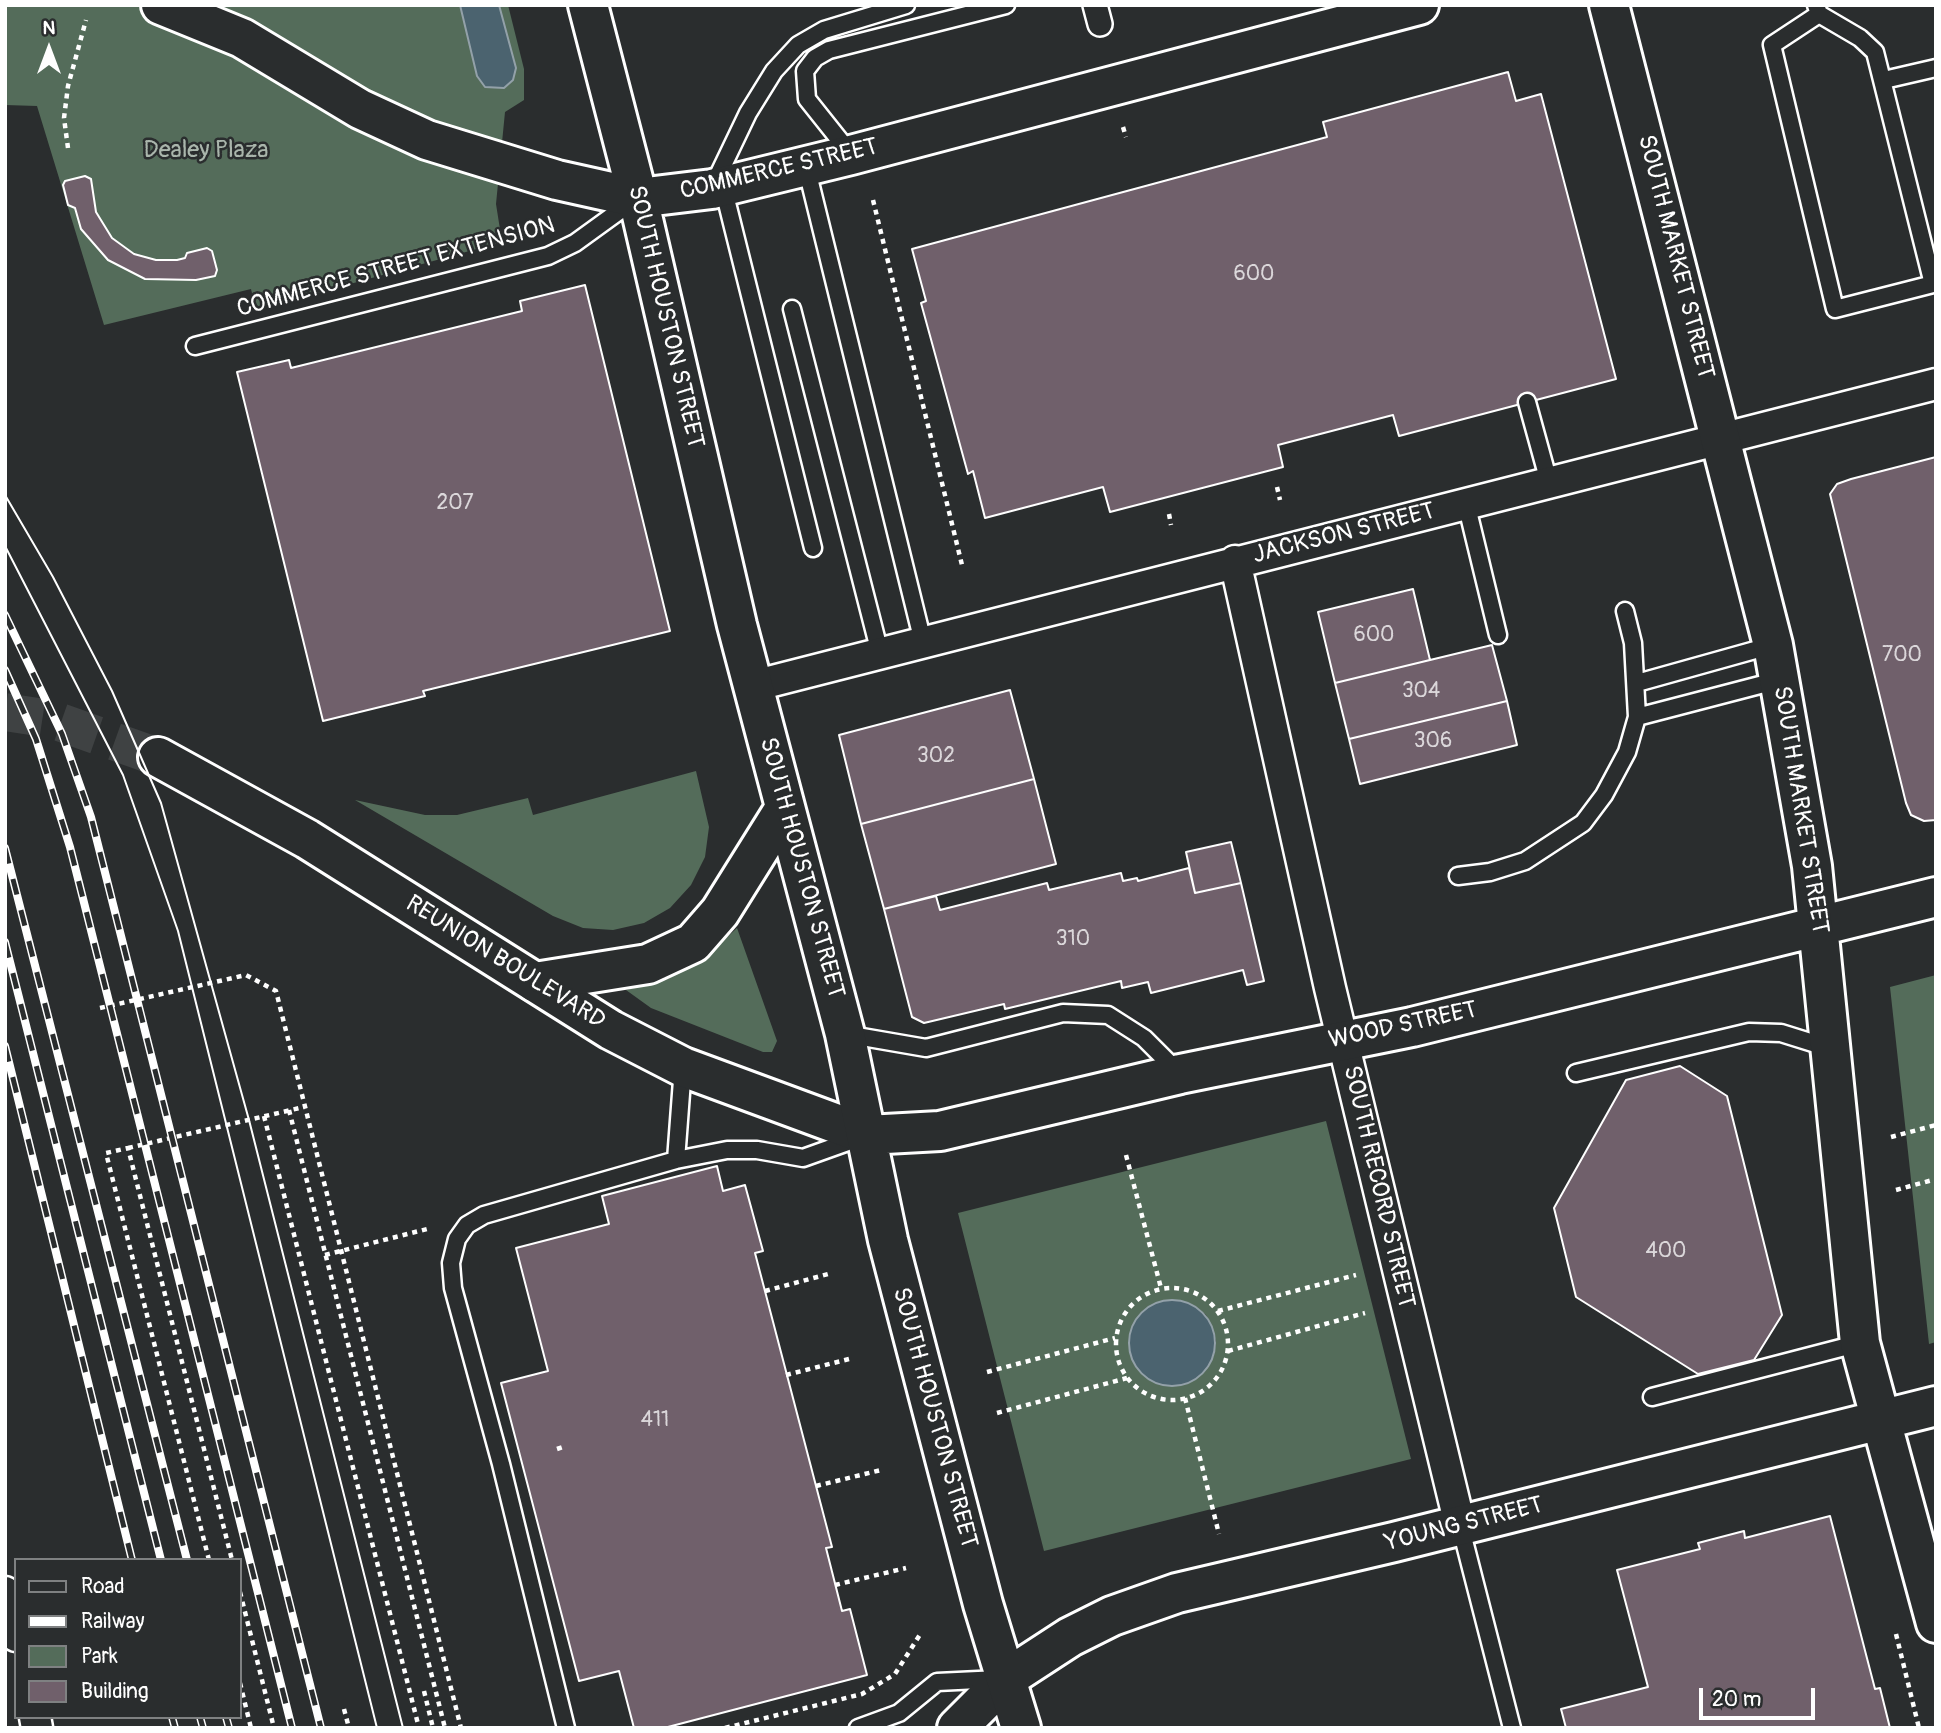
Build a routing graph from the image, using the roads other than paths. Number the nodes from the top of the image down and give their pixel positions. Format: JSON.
{"nodes":[{"id":1,"x":161,"y":5,"type":"edge"},
{"id":2,"x":589,"y":5,"type":"edge"},
{"id":3,"x":906,"y":5,"type":"edge"},
{"id":4,"x":1006,"y":5,"type":"edge"},
{"id":5,"x":1419,"y":5,"type":"edge"},
{"id":6,"x":1609,"y":5,"type":"edge"},
{"id":7,"x":1818,"y":10,"type":"edge"},
{"id":8,"x":1936,"y":68,"type":"edge"},
{"id":9,"x":1884,"y":80,"type":"junction"},
{"id":10,"x":851,"y":155,"type":"junction"},
{"id":11,"x":806,"y":166,"type":"junction"},
{"id":12,"x":717,"y":188,"type":"junction"},
{"id":13,"x":638,"y":198,"type":"junction"},
{"id":14,"x":1934,"y":284,"type":"edge"},
{"id":15,"x":792,"y":309,"type":"dead end"},
{"id":16,"x":195,"y":346,"type":"dead end"},
{"id":17,"x":1936,"y":384,"type":"edge"},
{"id":18,"x":1527,"y":402,"type":"dead end"},
{"id":19,"x":1722,"y":438,"type":"junction"},
{"id":20,"x":1549,"y":482,"type":"junction"},
{"id":21,"x":1466,"y":503,"type":"junction"},
{"id":22,"x":813,"y":548,"type":"dead end"},
{"id":23,"x":1235,"y":561,"type":"junction"},
{"id":24,"x":1625,"y":611,"type":"dead end"},
{"id":25,"x":1498,"y":635,"type":"dead end"},
{"id":26,"x":923,"y":642,"type":"junction"},
{"id":27,"x":880,"y":653,"type":"junction"},
{"id":28,"x":1776,"y":663,"type":"junction"},
{"id":29,"x":1637,"y":683,"type":"junction"},
{"id":30,"x":752,"y":686,"type":"junction"},
{"id":31,"x":1637,"y":718,"type":"junction"},
{"id":32,"x":158,"y":757,"type":"tunnel mouth"},
{"id":33,"x":785,"y":808,"type":"junction"},
{"id":34,"x":1458,"y":876,"type":"dead end"},
{"id":35,"x":1936,"y":897,"type":"edge"},
{"id":36,"x":1819,"y":926,"type":"junction"},
{"id":37,"x":535,"y":982,"type":"junction"},
{"id":38,"x":845,"y":1034,"type":"junction"},
{"id":39,"x":1344,"y":1040,"type":"junction"},
{"id":40,"x":1832,"y":1049,"type":"junction"},
{"id":41,"x":683,"y":1067,"type":"junction"},
{"id":42,"x":1576,"y":1073,"type":"dead end"},
{"id":43,"x":1180,"y":1074,"type":"junction"},
{"id":44,"x":867,"y":1135,"type":"junction"},
{"id":45,"x":676,"y":1160,"type":"junction"},
{"id":46,"x":1860,"y":1343,"type":"junction"},
{"id":47,"x":1652,"y":1397,"type":"dead end"},
{"id":48,"x":1936,"y":1406,"type":"edge"},
{"id":49,"x":1880,"y":1420,"type":"junction"},
{"id":50,"x":1460,"y":1525,"type":"junction"},
{"id":51,"x":5,"y":1592,"type":"edge"},
{"id":52,"x":1936,"y":1623,"type":"edge"},
{"id":53,"x":14,"y":1628,"type":"edge"},
{"id":54,"x":1007,"y":1678,"type":"junction"},
{"id":55,"x":566,"y":1728,"type":"edge"},
{"id":56,"x":858,"y":1728,"type":"edge"},
{"id":57,"x":957,"y":1728,"type":"edge"},
{"id":58,"x":1021,"y":1728,"type":"edge"},
{"id":59,"x":1512,"y":1728,"type":"edge"}],
"edges":[{"from":1,"to":13,"type":"main road","name":"COMMERCE STREET"},
{"from":2,"to":13,"type":"main road","name":"SOUTH HOUSTON STREET"},
{"from":3,"to":12,"type":"lane"},
{"from":4,"to":10,"type":"lane"},
{"from":5,"to":10,"type":"main road","name":"COMMERCE STREET"},
{"from":6,"to":19,"type":"main road","name":"SOUTH MARKET STREET"},
{"from":7,"to":9,"type":"lane"},
{"from":7,"to":14,"type":"lane"},
{"from":8,"to":9,"type":"lane"},
{"from":9,"to":14,"type":"lane"},
{"from":10,"to":11,"type":"main road","name":"COMMERCE STREET"},
{"from":11,"to":12,"type":"main road","name":"COMMERCE STREET"},
{"from":11,"to":26,"type":"lane"},
{"from":12,"to":13,"type":"main road","name":"COMMERCE STREET"},
{"from":12,"to":22,"type":"lane"},
{"from":13,"to":16,"type":"lane","name":"COMMERCE STREET EXTENSION"},
{"from":13,"to":30,"type":"main road","name":"SOUTH HOUSTON STREET"},
{"from":15,"to":27,"type":"lane"},
{"from":17,"to":19,"type":"street","name":"JACKSON STREET"},
{"from":18,"to":20,"type":"lane"},
{"from":19,"to":20,"type":"street","name":"JACKSON STREET"},
{"from":19,"to":28,"type":"main road","name":"SOUTH MARKET STREET"},
{"from":20,"to":21,"type":"street","name":"JACKSON STREET"},
{"from":21,"to":23,"type":"street","name":"JACKSON STREET"},
{"from":21,"to":25,"type":"lane"},
{"from":23,"to":26,"type":"street","name":"JACKSON STREET"},
{"from":23,"to":39,"type":"street","name":"SOUTH RECORD STREET"},
{"from":24,"to":29,"type":"lane"},
{"from":26,"to":27,"type":"street","name":"JACKSON STREET"},
{"from":27,"to":30,"type":"street","name":"JACKSON STREET"},
{"from":28,"to":29,"type":"lane"},
{"from":28,"to":31,"type":"lane"},
{"from":28,"to":36,"type":"main road","name":"SOUTH MARKET STREET"},
{"from":29,"to":31,"type":"lane"},
{"from":30,"to":33,"type":"main road","name":"SOUTH HOUSTON STREET"},
{"from":31,"to":34,"type":"lane"},
{"from":32,"to":37,"type":"main road","name":"REUNION BOULEVARD"},
{"from":33,"to":37,"type":"main road"},
{"from":33,"to":38,"type":"main road","name":"SOUTH HOUSTON STREET"},
{"from":35,"to":36,"type":"main road","name":"WOOD STREET"},
{"from":36,"to":39,"type":"main road","name":"WOOD STREET"},
{"from":36,"to":40,"type":"main road","name":"SOUTH MARKET STREET"},
{"from":37,"to":41,"type":"main road","name":"REUNION BOULEVARD"},
{"from":38,"to":43,"type":"lane"},
{"from":38,"to":44,"type":"main road","name":"SOUTH HOUSTON STREET"},
{"from":39,"to":43,"type":"main road","name":"WOOD STREET"},
{"from":39,"to":50,"type":"street","name":"SOUTH RECORD STREET"},
{"from":40,"to":42,"type":"lane"},
{"from":40,"to":46,"type":"main road","name":"SOUTH MARKET STREET"},
{"from":41,"to":44,"type":"main road","name":"REUNION BOULEVARD"},
{"from":41,"to":45,"type":"lane"},
{"from":43,"to":44,"type":"main road","name":"WOOD STREET"},
{"from":44,"to":45,"type":"lane"},
{"from":44,"to":54,"type":"main road","name":"SOUTH HOUSTON STREET"},
{"from":45,"to":55,"type":"lane"},
{"from":46,"to":47,"type":"lane"},
{"from":46,"to":49,"type":"main road","name":"SOUTH MARKET STREET"},
{"from":48,"to":49,"type":"main road","name":"YOUNG STREET"},
{"from":49,"to":50,"type":"main road","name":"YOUNG STREET"},
{"from":49,"to":52,"type":"main road","name":"SOUTH MARKET STREET"},
{"from":50,"to":54,"type":"main road","name":"YOUNG STREET"},
{"from":50,"to":59,"type":"lane"},
{"from":51,"to":53,"type":"street"},
{"from":54,"to":56,"type":"lane"},
{"from":54,"to":57,"type":"main road"},
{"from":54,"to":58,"type":"main road","name":"SOUTH HOUSTON STREET"}]}
